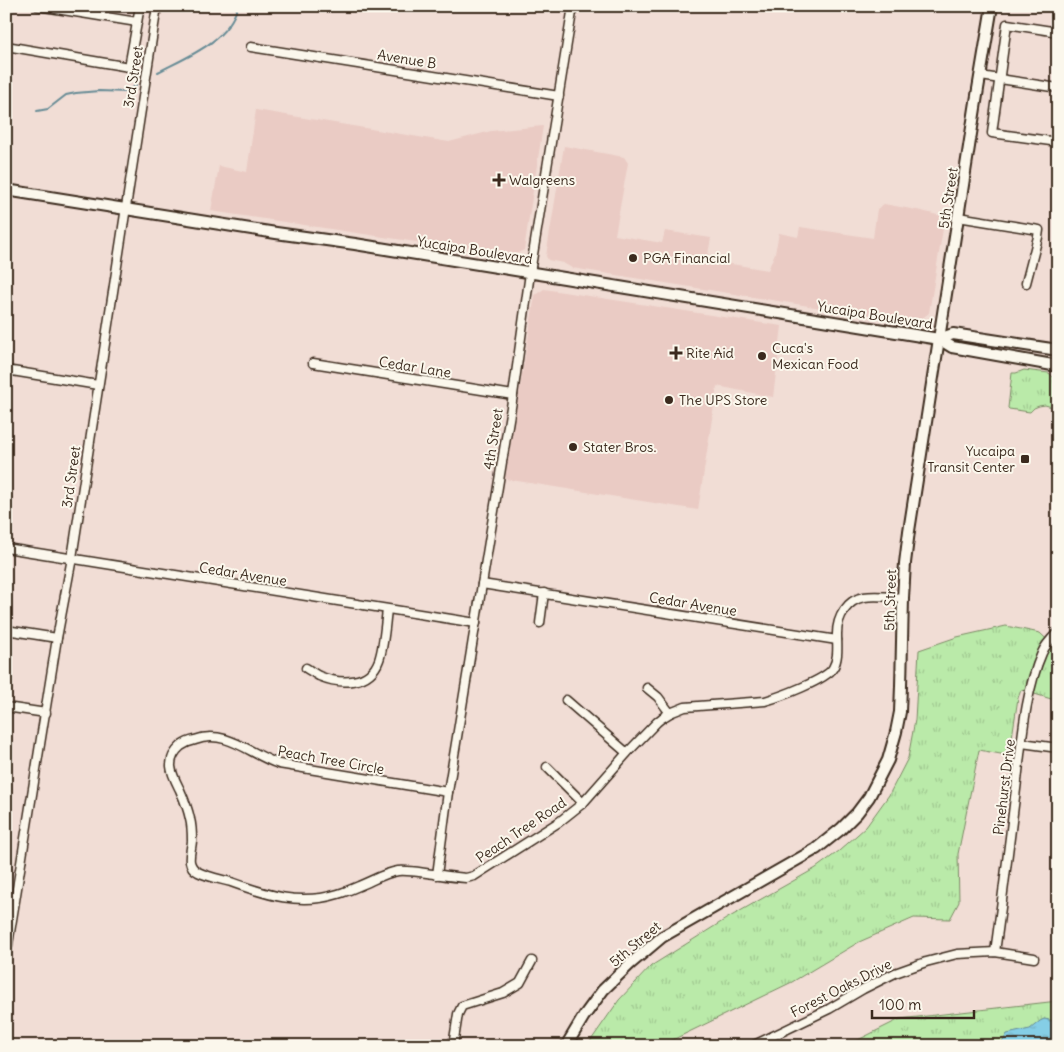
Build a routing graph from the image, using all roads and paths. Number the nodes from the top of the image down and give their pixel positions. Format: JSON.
{"nodes":[{"id":1,"x":38,"y":6,"type":"edge"},
{"id":2,"x":140,"y":6,"type":"edge"},
{"id":3,"x":157,"y":6,"type":"edge"},
{"id":4,"x":573,"y":6,"type":"edge"},
{"id":5,"x":992,"y":6,"type":"edge"},
{"id":6,"x":137,"y":22,"type":"junction"},
{"id":7,"x":144,"y":32,"type":"junction"},
{"id":8,"x":1058,"y":32,"type":"edge"},
{"id":9,"x":6,"y":46,"type":"edge"},
{"id":10,"x":251,"y":47,"type":"dead end"},
{"id":11,"x":981,"y":76,"type":"junction"},
{"id":12,"x":998,"y":79,"type":"junction"},
{"id":13,"x":1058,"y":88,"type":"edge"},
{"id":14,"x":559,"y":96,"type":"junction"},
{"id":15,"x":1058,"y":142,"type":"edge"},
{"id":16,"x":6,"y":190,"type":"edge"},
{"id":17,"x":125,"y":209,"type":"junction"},
{"id":18,"x":958,"y":217,"type":"junction"},
{"id":19,"x":530,"y":273,"type":"junction"},
{"id":20,"x":1026,"y":284,"type":"dead end"},
{"id":21,"x":939,"y":339,"type":"junction"},
{"id":22,"x":1058,"y":350,"type":"edge"},
{"id":23,"x":313,"y":363,"type":"dead end"},
{"id":24,"x":1058,"y":366,"type":"edge"},
{"id":25,"x":6,"y":370,"type":"edge"},
{"id":26,"x":98,"y":385,"type":"junction"},
{"id":27,"x":513,"y":395,"type":"junction"},
{"id":28,"x":6,"y":548,"type":"edge"},
{"id":29,"x":72,"y":558,"type":"junction"},
{"id":30,"x":482,"y":584,"type":"junction"},
{"id":31,"x":544,"y":593,"type":"junction"},
{"id":32,"x":903,"y":598,"type":"junction"},
{"id":33,"x":387,"y":610,"type":"junction"},
{"id":34,"x":540,"y":623,"type":"dead end"},
{"id":35,"x":476,"y":624,"type":"junction"},
{"id":36,"x":6,"y":630,"type":"edge"},
{"id":37,"x":1058,"y":632,"type":"edge"},
{"id":38,"x":58,"y":638,"type":"junction"},
{"id":39,"x":837,"y":640,"type":"junction"},
{"id":40,"x":306,"y":668,"type":"dead end"},
{"id":41,"x":647,"y":688,"type":"dead end"},
{"id":42,"x":566,"y":700,"type":"dead end"},
{"id":43,"x":6,"y":707,"type":"edge"},
{"id":44,"x":46,"y":712,"type":"junction"},
{"id":45,"x":670,"y":713,"type":"junction"},
{"id":46,"x":1022,"y":743,"type":"junction"},
{"id":47,"x":1058,"y":748,"type":"edge"},
{"id":48,"x":627,"y":753,"type":"junction"},
{"id":49,"x":547,"y":767,"type":"dead end"},
{"id":50,"x":448,"y":792,"type":"junction"},
{"id":51,"x":583,"y":803,"type":"junction"},
{"id":52,"x":437,"y":875,"type":"junction"},
{"id":53,"x":8,"y":932,"type":"edge"},
{"id":54,"x":7,"y":951,"type":"edge"},
{"id":55,"x":995,"y":952,"type":"junction"},
{"id":56,"x":1034,"y":958,"type":"dead end"},
{"id":57,"x":532,"y":962,"type":"dead end"},
{"id":58,"x":453,"y":1046,"type":"edge"},
{"id":59,"x":566,"y":1046,"type":"edge"},
{"id":60,"x":752,"y":1046,"type":"edge"}],
"edges":[{"from":1,"to":6,"type":"street"},
{"from":2,"to":6,"type":"street"},
{"from":3,"to":7,"type":"street","name":"3rd Street"},
{"from":4,"to":14,"type":"street","name":"4th Street"},
{"from":5,"to":11,"type":"main road","name":"5th Street"},
{"from":6,"to":7,"type":"street"},
{"from":7,"to":9,"type":"street"},
{"from":7,"to":17,"type":"street","name":"3rd Street"},
{"from":8,"to":12,"type":"street"},
{"from":10,"to":14,"type":"street","name":"Avenue B"},
{"from":11,"to":12,"type":"street"},
{"from":11,"to":18,"type":"main road","name":"5th Street"},
{"from":12,"to":13,"type":"street"},
{"from":12,"to":15,"type":"street"},
{"from":14,"to":19,"type":"street","name":"4th Street"},
{"from":16,"to":17,"type":"main road","name":"Yucaipa Boulevard"},
{"from":17,"to":19,"type":"main road","name":"Yucaipa Boulevard"},
{"from":17,"to":26,"type":"street","name":"3rd Street"},
{"from":18,"to":20,"type":"street"},
{"from":18,"to":21,"type":"main road","name":"5th Street"},
{"from":19,"to":21,"type":"main road","name":"Yucaipa Boulevard"},
{"from":19,"to":27,"type":"street","name":"4th Street"},
{"from":21,"to":22,"type":"main road","name":"Yucaipa Boulevard"},
{"from":21,"to":24,"type":"main road","name":"Yucaipa Boulevard"},
{"from":21,"to":32,"type":"main road","name":"5th Street"},
{"from":23,"to":27,"type":"street","name":"Cedar Lane"},
{"from":25,"to":26,"type":"street"},
{"from":26,"to":29,"type":"street","name":"3rd Street"},
{"from":27,"to":30,"type":"street","name":"4th Street"},
{"from":28,"to":29,"type":"street","name":"Cedar Avenue"},
{"from":29,"to":33,"type":"street","name":"Cedar Avenue"},
{"from":29,"to":38,"type":"street","name":"3rd Street"},
{"from":30,"to":31,"type":"street","name":"Cedar Avenue"},
{"from":30,"to":35,"type":"street","name":"4th Street"},
{"from":31,"to":34,"type":"street"},
{"from":31,"to":39,"type":"street","name":"Cedar Avenue"},
{"from":32,"to":39,"type":"street","name":"Peach Tree Road"},
{"from":32,"to":59,"type":"main road","name":"5th Street"},
{"from":33,"to":35,"type":"street","name":"Cedar Avenue"},
{"from":33,"to":40,"type":"street"},
{"from":35,"to":50,"type":"street","name":"4th Street"},
{"from":36,"to":38,"type":"street"},
{"from":37,"to":46,"type":"street","name":"Pinehurst Drive"},
{"from":38,"to":44,"type":"street","name":"3rd Street"},
{"from":39,"to":45,"type":"street","name":"Peach Tree Road"},
{"from":41,"to":45,"type":"street"},
{"from":42,"to":48,"type":"street"},
{"from":43,"to":44,"type":"street"},
{"from":44,"to":53,"type":"street","name":"3rd Street"},
{"from":45,"to":48,"type":"street","name":"Peach Tree Road"},
{"from":46,"to":47,"type":"street"},
{"from":46,"to":55,"type":"street","name":"Pinehurst Drive"},
{"from":48,"to":51,"type":"street","name":"Peach Tree Road"},
{"from":49,"to":51,"type":"street"},
{"from":50,"to":52,"type":"street","name":"4th Street"},
{"from":50,"to":52,"type":"street","name":"Peach Tree Circle"},
{"from":51,"to":52,"type":"street","name":"Peach Tree Road"},
{"from":53,"to":54,"type":"street","name":"3rd Street"},
{"from":55,"to":56,"type":"street","name":"Forest Oaks Drive"},
{"from":55,"to":60,"type":"street","name":"Forest Oaks Drive"},
{"from":57,"to":58,"type":"street"}]}
